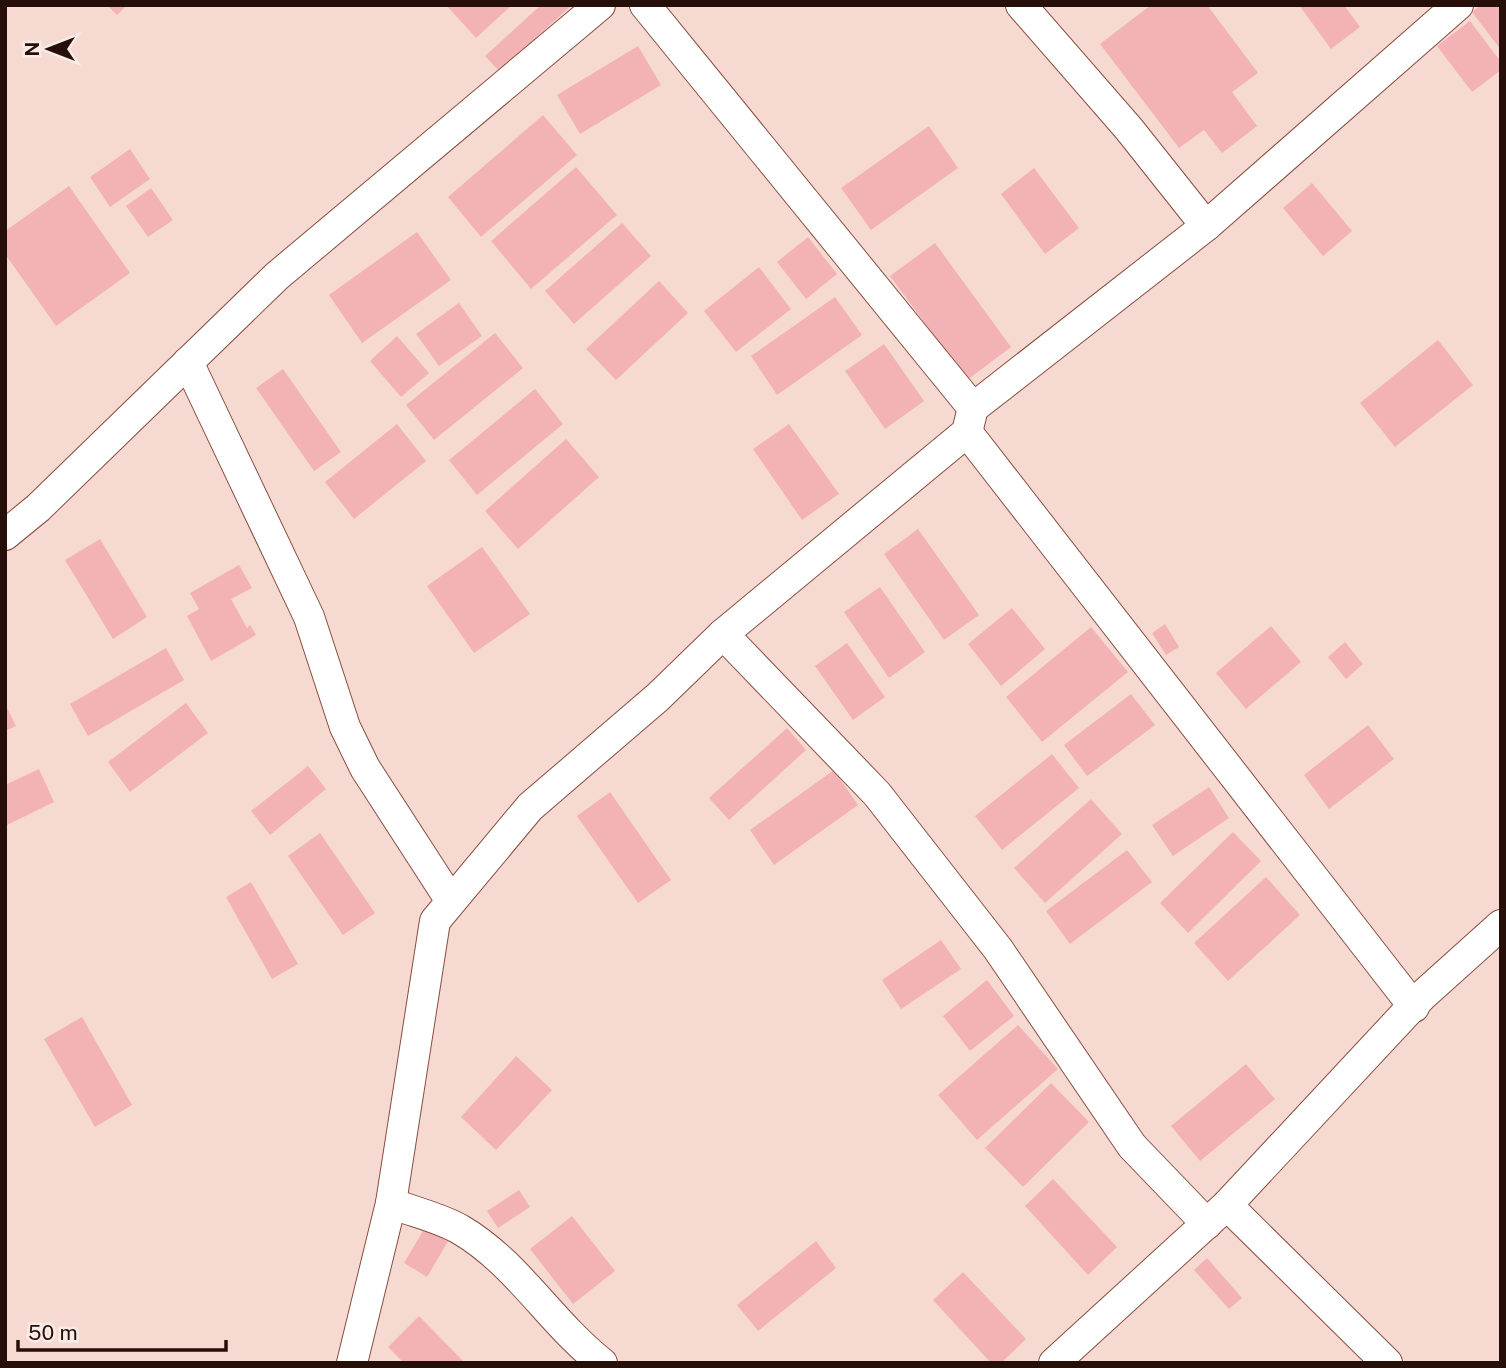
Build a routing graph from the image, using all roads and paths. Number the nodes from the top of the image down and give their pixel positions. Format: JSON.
{"nodes":[{"id":1,"x":600,"y":5,"type":"edge"},
{"id":2,"x":645,"y":5,"type":"edge"},
{"id":3,"x":1021,"y":5,"type":"edge"},
{"id":4,"x":1458,"y":5,"type":"edge"},
{"id":5,"x":1206,"y":226,"type":"junction"},
{"id":6,"x":188,"y":362,"type":"junction"},
{"id":7,"x":970,"y":420,"type":"junction"},
{"id":8,"x":5,"y":534,"type":"edge"},
{"id":9,"x":723,"y":634,"type":"junction"},
{"id":10,"x":451,"y":901,"type":"junction"},
{"id":11,"x":1501,"y":925,"type":"edge"},
{"id":12,"x":1414,"y":1007,"type":"junction"},
{"id":13,"x":391,"y":1203,"type":"junction"},
{"id":14,"x":1217,"y":1214,"type":"junction"},
{"id":15,"x":352,"y":1363,"type":"edge"},
{"id":16,"x":601,"y":1363,"type":"edge"},
{"id":17,"x":1054,"y":1363,"type":"edge"},
{"id":18,"x":1387,"y":1363,"type":"edge"}],
"edges":[{"from":1,"to":6,"type":"street"},
{"from":2,"to":7,"type":"street"},
{"from":3,"to":5,"type":"street"},
{"from":4,"to":5,"type":"street"},
{"from":5,"to":7,"type":"street"},
{"from":6,"to":8,"type":"street"},
{"from":6,"to":10,"type":"street"},
{"from":7,"to":9,"type":"street"},
{"from":7,"to":12,"type":"street"},
{"from":9,"to":10,"type":"street"},
{"from":9,"to":14,"type":"street"},
{"from":10,"to":13,"type":"street"},
{"from":11,"to":12,"type":"street"},
{"from":12,"to":14,"type":"street"},
{"from":13,"to":15,"type":"street"},
{"from":13,"to":16,"type":"street"},
{"from":14,"to":17,"type":"street"},
{"from":14,"to":18,"type":"street"}]}
